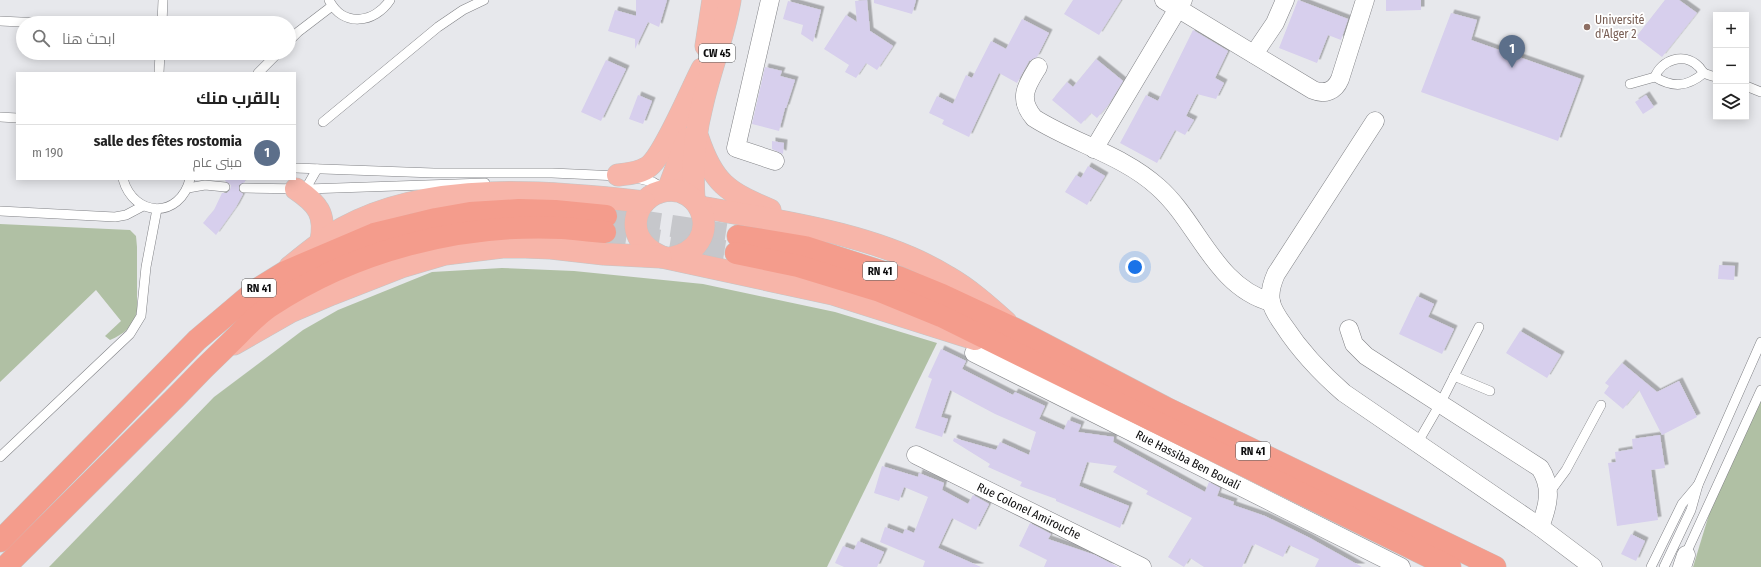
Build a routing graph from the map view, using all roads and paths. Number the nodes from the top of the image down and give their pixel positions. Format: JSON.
{"nodes":[{"id":1,"x":163,"y":0,"type":"edge"},
{"id":2,"x":390,"y":0,"type":"edge"},
{"id":3,"x":484,"y":0,"type":"edge"},
{"id":4,"x":713,"y":0,"type":"edge"},
{"id":5,"x":730,"y":0,"type":"edge"},
{"id":6,"x":770,"y":0,"type":"edge"},
{"id":7,"x":1285,"y":0,"type":"edge"},
{"id":8,"x":1365,"y":0,"type":"edge"},
{"id":9,"x":330,"y":3,"type":"edge"},
{"id":10,"x":1175,"y":3,"type":"edge"},
{"id":11,"x":162,"y":16,"type":"edge"},
{"id":12,"x":0,"y":21,"type":"edge"},
{"id":13,"x":16,"y":22,"type":"edge"},
{"id":14,"x":296,"y":30,"type":"edge"},
{"id":15,"x":1254,"y":54,"type":"junction"},
{"id":16,"x":160,"y":60,"type":"edge"},
{"id":17,"x":271,"y":60,"type":"edge"},
{"id":18,"x":703,"y":67,"type":"junction"},
{"id":19,"x":1038,"y":67,"type":"dead end"},
{"id":20,"x":159,"y":72,"type":"edge"},
{"id":21,"x":259,"y":72,"type":"edge"},
{"id":22,"x":1704,"y":73,"type":"junction"},
{"id":23,"x":1713,"y":76,"type":"edge"},
{"id":24,"x":1655,"y":77,"type":"junction"},
{"id":25,"x":1630,"y":84,"type":"dead end"},
{"id":26,"x":1749,"y":87,"type":"edge"},
{"id":27,"x":1761,"y":92,"type":"edge"},
{"id":28,"x":0,"y":117,"type":"edge"},
{"id":29,"x":16,"y":118,"type":"edge"},
{"id":30,"x":323,"y":122,"type":"dead end"},
{"id":31,"x":1375,"y":122,"type":"dead end"},
{"id":32,"x":697,"y":134,"type":"junction"},
{"id":33,"x":1094,"y":149,"type":"junction"},
{"id":34,"x":775,"y":161,"type":"dead end"},
{"id":35,"x":317,"y":169,"type":"junction"},
{"id":36,"x":618,"y":175,"type":"junction"},
{"id":37,"x":124,"y":180,"type":"edge"},
{"id":38,"x":532,"y":182,"type":"dead end"},
{"id":39,"x":189,"y":183,"type":"edge"},
{"id":40,"x":273,"y":184,"type":"edge"},
{"id":41,"x":301,"y":185,"type":"edge"},
{"id":42,"x":225,"y":187,"type":"dead end"},
{"id":43,"x":589,"y":187,"type":"dead end"},
{"id":44,"x":244,"y":188,"type":"dead end"},
{"id":45,"x":656,"y":195,"type":"junction"},
{"id":46,"x":697,"y":203,"type":"junction"},
{"id":47,"x":143,"y":206,"type":"junction"},
{"id":48,"x":157,"y":209,"type":"junction"},
{"id":49,"x":0,"y":211,"type":"edge"},
{"id":50,"x":808,"y":226,"type":"junction"},
{"id":51,"x":321,"y":242,"type":"junction"},
{"id":52,"x":666,"y":258,"type":"junction"},
{"id":53,"x":285,"y":272,"type":"junction"},
{"id":54,"x":1271,"y":302,"type":"junction"},
{"id":55,"x":1479,"y":327,"type":"dead end"},
{"id":56,"x":1349,"y":328,"type":"dead end"},
{"id":57,"x":1015,"y":329,"type":"junction"},
{"id":58,"x":1761,"y":342,"type":"edge"},
{"id":59,"x":1000,"y":346,"type":"junction"},
{"id":60,"x":221,"y":351,"type":"junction"},
{"id":61,"x":974,"y":354,"type":"dead end"},
{"id":62,"x":1454,"y":376,"type":"junction"},
{"id":63,"x":1761,"y":390,"type":"edge"},
{"id":64,"x":1490,"y":391,"type":"dead end"},
{"id":65,"x":1440,"y":404,"type":"junction"},
{"id":66,"x":1601,"y":405,"type":"dead end"},
{"id":67,"x":1418,"y":442,"type":"junction"},
{"id":68,"x":916,"y":455,"type":"dead end"},
{"id":69,"x":0,"y":457,"type":"edge"},
{"id":70,"x":1698,"y":485,"type":"junction"},
{"id":71,"x":1549,"y":493,"type":"junction"},
{"id":72,"x":1540,"y":527,"type":"junction"},
{"id":73,"x":0,"y":541,"type":"edge"},
{"id":74,"x":1683,"y":563,"type":"edge"},
{"id":75,"x":5,"y":567,"type":"edge"},
{"id":76,"x":1142,"y":567,"type":"edge"},
{"id":77,"x":1401,"y":567,"type":"edge"},
{"id":78,"x":1450,"y":567,"type":"edge"},
{"id":79,"x":1495,"y":567,"type":"edge"},
{"id":80,"x":1593,"y":567,"type":"edge"},
{"id":81,"x":1652,"y":567,"type":"edge"},
{"id":82,"x":1664,"y":567,"type":"edge"}],
"edges":[{"from":1,"to":11,"type":"lane"},
{"from":2,"to":9,"type":"lane"},
{"from":3,"to":30,"type":"lane"},
{"from":4,"to":18,"type":"main road"},
{"from":5,"to":32,"type":"main road","number":"CW 45"},
{"from":6,"to":34,"type":"street"},
{"from":7,"to":15,"type":"street"},
{"from":8,"to":15,"type":"street"},
{"from":9,"to":14,"type":"lane"},
{"from":10,"to":15,"type":"street"},
{"from":10,"to":33,"type":"street"},
{"from":12,"to":13,"type":"lane"},
{"from":16,"to":20,"type":"lane"},
{"from":17,"to":21,"type":"lane"},
{"from":18,"to":36,"type":"main road"},
{"from":18,"to":45,"type":"main road"},
{"from":19,"to":33,"type":"street"},
{"from":22,"to":23,"type":"lane"},
{"from":22,"to":24,"type":"lane"},
{"from":22,"to":24,"type":"lane"},
{"from":24,"to":25,"type":"lane"},
{"from":26,"to":27,"type":"lane"},
{"from":28,"to":29,"type":"lane"},
{"from":31,"to":54,"type":"street"},
{"from":32,"to":46,"type":"main road"},
{"from":32,"to":50,"type":"main road"},
{"from":33,"to":54,"type":"street"},
{"from":35,"to":36,"type":"lane"},
{"from":35,"to":41,"type":"lane"},
{"from":35,"to":41,"type":"lane"},
{"from":36,"to":45,"type":"lane"},
{"from":37,"to":47,"type":"lane"},
{"from":38,"to":41,"type":"lane"},
{"from":39,"to":42,"type":"lane"},
{"from":39,"to":48,"type":"lane"},
{"from":40,"to":41,"type":"lane"},
{"from":40,"to":44,"type":"lane"},
{"from":41,"to":51,"type":"main road"},
{"from":43,"to":45,"type":"lane"},
{"from":45,"to":46,"type":"main road"},
{"from":45,"to":51,"type":"main road"},
{"from":45,"to":52,"type":"main road"},
{"from":46,"to":50,"type":"main road"},
{"from":46,"to":52,"type":"main road"},
{"from":47,"to":48,"type":"lane"},
{"from":47,"to":49,"type":"lane"},
{"from":48,"to":69,"type":"lane"},
{"from":50,"to":57,"type":"main road"},
{"from":51,"to":53,"type":"main road"},
{"from":52,"to":59,"type":"main road"},
{"from":52,"to":60,"type":"main road"},
{"from":53,"to":60,"type":"highway","number":"RN 41"},
{"from":53,"to":73,"type":"highway","number":"RN 41"},
{"from":54,"to":67,"type":"street"},
{"from":55,"to":62,"type":"lane"},
{"from":56,"to":65,"type":"street"},
{"from":57,"to":59,"type":"highway","number":"RN 41"},
{"from":57,"to":79,"type":"highway","number":"RN 41"},
{"from":58,"to":70,"type":"lane"},
{"from":59,"to":78,"type":"highway","number":"RN 41"},
{"from":60,"to":75,"type":"highway","number":"RN 41"},
{"from":61,"to":77,"type":"street","name":"Rue Hassiba Ben Bouali"},
{"from":62,"to":64,"type":"lane"},
{"from":62,"to":65,"type":"lane"},
{"from":63,"to":74,"type":"lane"},
{"from":65,"to":67,"type":"lane"},
{"from":65,"to":71,"type":"street"},
{"from":66,"to":71,"type":"lane"},
{"from":67,"to":72,"type":"street"},
{"from":68,"to":76,"type":"street","name":"Rue Colonel Amirouche"},
{"from":70,"to":81,"type":"lane"},
{"from":70,"to":82,"type":"lane"},
{"from":71,"to":72,"type":"street"},
{"from":72,"to":80,"type":"street"}]}
